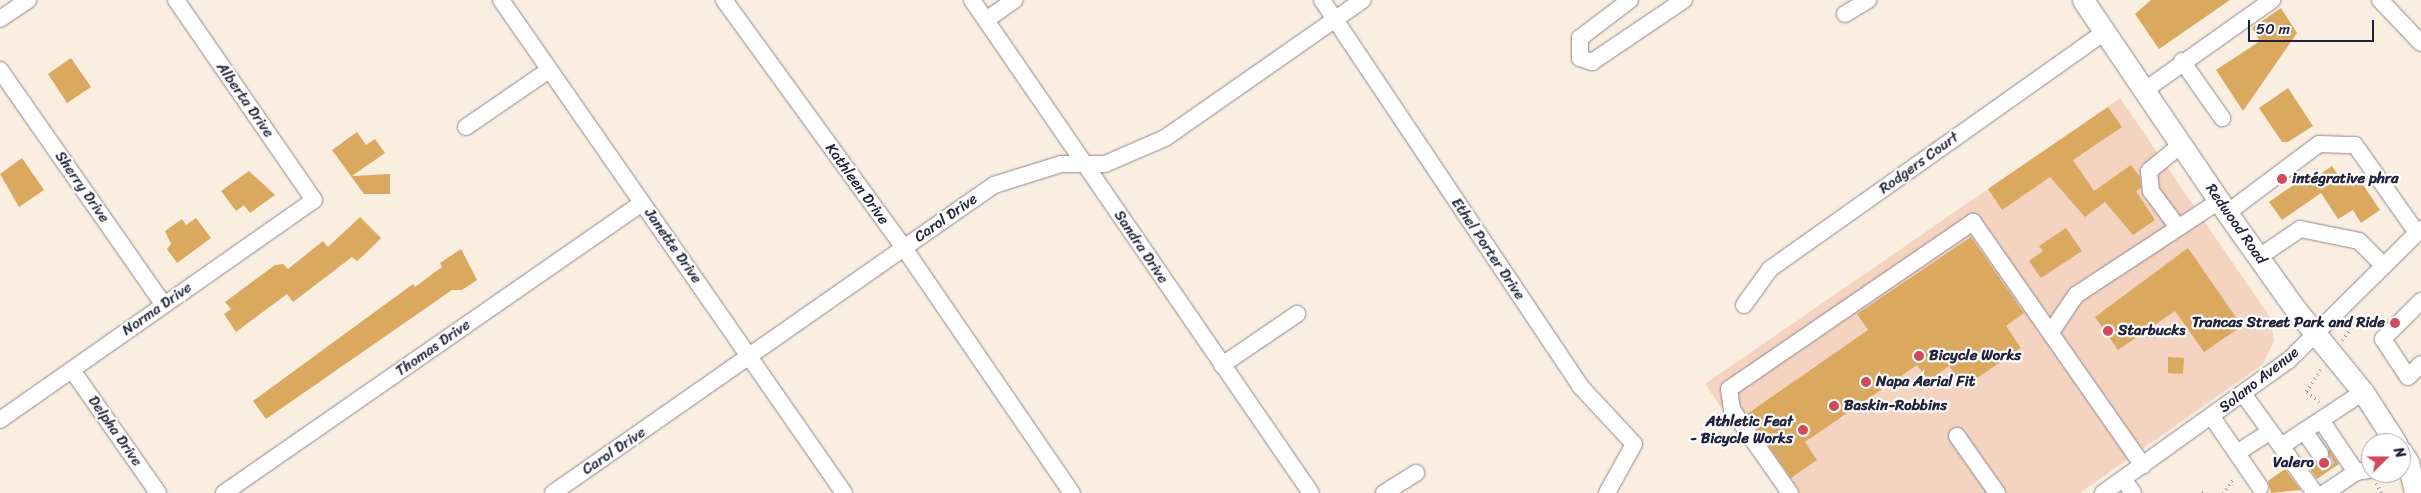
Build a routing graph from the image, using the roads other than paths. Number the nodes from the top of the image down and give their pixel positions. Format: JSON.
{"nodes":[{"id":1,"x":28,"y":0,"type":"edge"},
{"id":2,"x":176,"y":0,"type":"edge"},
{"id":3,"x":501,"y":0,"type":"edge"},
{"id":4,"x":724,"y":0,"type":"edge"},
{"id":5,"x":972,"y":0,"type":"edge"},
{"id":6,"x":1015,"y":0,"type":"edge"},
{"id":7,"x":1322,"y":0,"type":"edge"},
{"id":8,"x":1363,"y":0,"type":"edge"},
{"id":9,"x":1630,"y":0,"type":"edge"},
{"id":10,"x":1684,"y":0,"type":"edge"},
{"id":11,"x":1868,"y":0,"type":"edge"},
{"id":12,"x":2083,"y":0,"type":"edge"},
{"id":13,"x":2272,"y":0,"type":"edge"},
{"id":14,"x":2380,"y":0,"type":"edge"},
{"id":15,"x":1845,"y":14,"type":"dead end"},
{"id":16,"x":0,"y":19,"type":"edge"},
{"id":17,"x":986,"y":20,"type":"junction"},
{"id":18,"x":1335,"y":20,"type":"junction"},
{"id":19,"x":2105,"y":32,"type":"junction"},
{"id":20,"x":2421,"y":43,"type":"edge"},
{"id":21,"x":2182,"y":61,"type":"junction"},
{"id":22,"x":0,"y":70,"type":"edge"},
{"id":23,"x":549,"y":70,"type":"junction"},
{"id":24,"x":2145,"y":90,"type":"junction"},
{"id":25,"x":2222,"y":118,"type":"dead end"},
{"id":26,"x":466,"y":128,"type":"dead end"},
{"id":27,"x":2182,"y":144,"type":"junction"},
{"id":28,"x":1084,"y":164,"type":"junction"},
{"id":29,"x":314,"y":200,"type":"joint"},
{"id":30,"x":642,"y":203,"type":"junction"},
{"id":31,"x":2223,"y":207,"type":"junction"},
{"id":32,"x":2177,"y":226,"type":"junction"},
{"id":33,"x":2419,"y":231,"type":"edge"},
{"id":34,"x":904,"y":248,"type":"junction"},
{"id":35,"x":2259,"y":257,"type":"junction"},
{"id":36,"x":2384,"y":266,"type":"junction"},
{"id":37,"x":2421,"y":301,"type":"edge"},
{"id":38,"x":163,"y":304,"type":"junction"},
{"id":39,"x":1744,"y":305,"type":"dead end"},
{"id":40,"x":1297,"y":314,"type":"dead end"},
{"id":41,"x":2050,"y":332,"type":"junction"},
{"id":42,"x":2316,"y":332,"type":"junction"},
{"id":43,"x":750,"y":357,"type":"junction"},
{"id":44,"x":2421,"y":364,"type":"edge"},
{"id":45,"x":1222,"y":365,"type":"junction"},
{"id":46,"x":72,"y":370,"type":"junction"},
{"id":47,"x":2363,"y":392,"type":"junction"},
{"id":48,"x":2244,"y":395,"type":"junction"},
{"id":49,"x":2212,"y":417,"type":"junction"},
{"id":50,"x":0,"y":420,"type":"edge"},
{"id":51,"x":2321,"y":420,"type":"junction"},
{"id":52,"x":2304,"y":431,"type":"junction"},
{"id":53,"x":2269,"y":432,"type":"junction"},
{"id":54,"x":2390,"y":433,"type":"edge"},
{"id":55,"x":1957,"y":436,"type":"dead end"},
{"id":56,"x":2283,"y":445,"type":"junction"},
{"id":57,"x":2237,"y":453,"type":"junction"},
{"id":58,"x":2320,"y":454,"type":"tunnel mouth"},
{"id":59,"x":2143,"y":466,"type":"junction"},
{"id":60,"x":2411,"y":467,"type":"edge"},
{"id":61,"x":2361,"y":469,"type":"edge"},
{"id":62,"x":2361,"y":471,"type":"edge"},
{"id":63,"x":1416,"y":473,"type":"dead end"},
{"id":64,"x":2124,"y":479,"type":"junction"},
{"id":65,"x":2260,"y":487,"type":"dead end"},
{"id":66,"x":158,"y":493,"type":"edge"},
{"id":67,"x":224,"y":493,"type":"edge"},
{"id":68,"x":553,"y":493,"type":"edge"},
{"id":69,"x":844,"y":493,"type":"edge"},
{"id":70,"x":1072,"y":493,"type":"edge"},
{"id":71,"x":1311,"y":493,"type":"edge"},
{"id":72,"x":1384,"y":493,"type":"edge"},
{"id":73,"x":1607,"y":493,"type":"edge"},
{"id":74,"x":1790,"y":493,"type":"edge"},
{"id":75,"x":1997,"y":493,"type":"edge"},
{"id":76,"x":2103,"y":493,"type":"edge"},
{"id":77,"x":2133,"y":493,"type":"edge"},
{"id":78,"x":2314,"y":493,"type":"edge"},
{"id":79,"x":2325,"y":493,"type":"edge"},
{"id":80,"x":2415,"y":493,"type":"edge"}],
"edges":[{"from":1,"to":16,"type":"street"},
{"from":2,"to":29,"type":"street","name":"Alberta Drive"},
{"from":3,"to":23,"type":"street","name":"Janette Drive"},
{"from":4,"to":34,"type":"street","name":"Kathleen Drive"},
{"from":5,"to":17,"type":"street","name":"Sandra Drive"},
{"from":6,"to":17,"type":"street"},
{"from":7,"to":18,"type":"street","name":"Ethel Porter Drive"},
{"from":8,"to":18,"type":"street","name":"Carol Drive"},
{"from":9,"to":10,"type":"street"},
{"from":11,"to":15,"type":"street"},
{"from":12,"to":19,"type":"main road","name":"Redwood Road"},
{"from":13,"to":21,"type":"street"},
{"from":14,"to":20,"type":"street"},
{"from":17,"to":28,"type":"street","name":"Sandra Drive"},
{"from":18,"to":28,"type":"street","name":"Carol Drive"},
{"from":18,"to":73,"type":"street","name":"Ethel Porter Drive"},
{"from":19,"to":24,"type":"main road","name":"Redwood Road"},
{"from":19,"to":39,"type":"street","name":"Rodgers Court"},
{"from":21,"to":24,"type":"street"},
{"from":21,"to":25,"type":"street"},
{"from":22,"to":38,"type":"street","name":"Sherry Drive"},
{"from":23,"to":26,"type":"street"},
{"from":23,"to":30,"type":"street","name":"Janette Drive"},
{"from":24,"to":27,"type":"main road","name":"Redwood Road"},
{"from":27,"to":31,"type":"main road","name":"Redwood Road"},
{"from":27,"to":32,"type":"street"},
{"from":28,"to":34,"type":"street","name":"Carol Drive"},
{"from":28,"to":45,"type":"street","name":"Sandra Drive"},
{"from":29,"to":38,"type":"street","name":"Norma Drive"},
{"from":30,"to":43,"type":"street","name":"Janette Drive"},
{"from":30,"to":67,"type":"street","name":"Thomas Drive"},
{"from":31,"to":32,"type":"street"},
{"from":31,"to":33,"type":"street"},
{"from":31,"to":35,"type":"main road","name":"Redwood Road"},
{"from":32,"to":41,"type":"street"},
{"from":33,"to":36,"type":"street","name":"Solano Avenue"},
{"from":34,"to":43,"type":"street","name":"Carol Drive"},
{"from":34,"to":70,"type":"street","name":"Kathleen Drive"},
{"from":35,"to":36,"type":"street"},
{"from":35,"to":42,"type":"main road","name":"Redwood Road"},
{"from":36,"to":42,"type":"street","name":"Solano Avenue"},
{"from":37,"to":44,"type":"street"},
{"from":38,"to":46,"type":"street","name":"Norma Drive"},
{"from":40,"to":45,"type":"street"},
{"from":41,"to":59,"type":"street"},
{"from":41,"to":74,"type":"street"},
{"from":42,"to":47,"type":"main road","name":"Redwood Road"},
{"from":42,"to":48,"type":"street","name":"Solano Avenue"},
{"from":43,"to":68,"type":"street","name":"Carol Drive"},
{"from":43,"to":69,"type":"street","name":"Janette Drive"},
{"from":45,"to":71,"type":"street","name":"Sandra Drive"},
{"from":46,"to":50,"type":"street","name":"Norma Drive"},
{"from":46,"to":66,"type":"street","name":"Delpha Drive"},
{"from":47,"to":51,"type":"street"},
{"from":47,"to":54,"type":"main road","name":"Redwood Road"},
{"from":48,"to":49,"type":"street","name":"Solano Avenue"},
{"from":48,"to":53,"type":"street"},
{"from":49,"to":57,"type":"street"},
{"from":49,"to":59,"type":"street","name":"Solano Avenue"},
{"from":51,"to":52,"type":"street"},
{"from":51,"to":61,"type":"street"},
{"from":52,"to":56,"type":"street"},
{"from":52,"to":58,"type":"street"},
{"from":53,"to":56,"type":"street"},
{"from":53,"to":57,"type":"street"},
{"from":55,"to":75,"type":"street"},
{"from":56,"to":78,"type":"street"},
{"from":57,"to":65,"type":"street"},
{"from":59,"to":64,"type":"street","name":"Solano Avenue"},
{"from":60,"to":80,"type":"main road"},
{"from":62,"to":79,"type":"street"},
{"from":63,"to":72,"type":"street"},
{"from":64,"to":76,"type":"street","name":"Solano Avenue"},
{"from":64,"to":77,"type":"street"}]}
